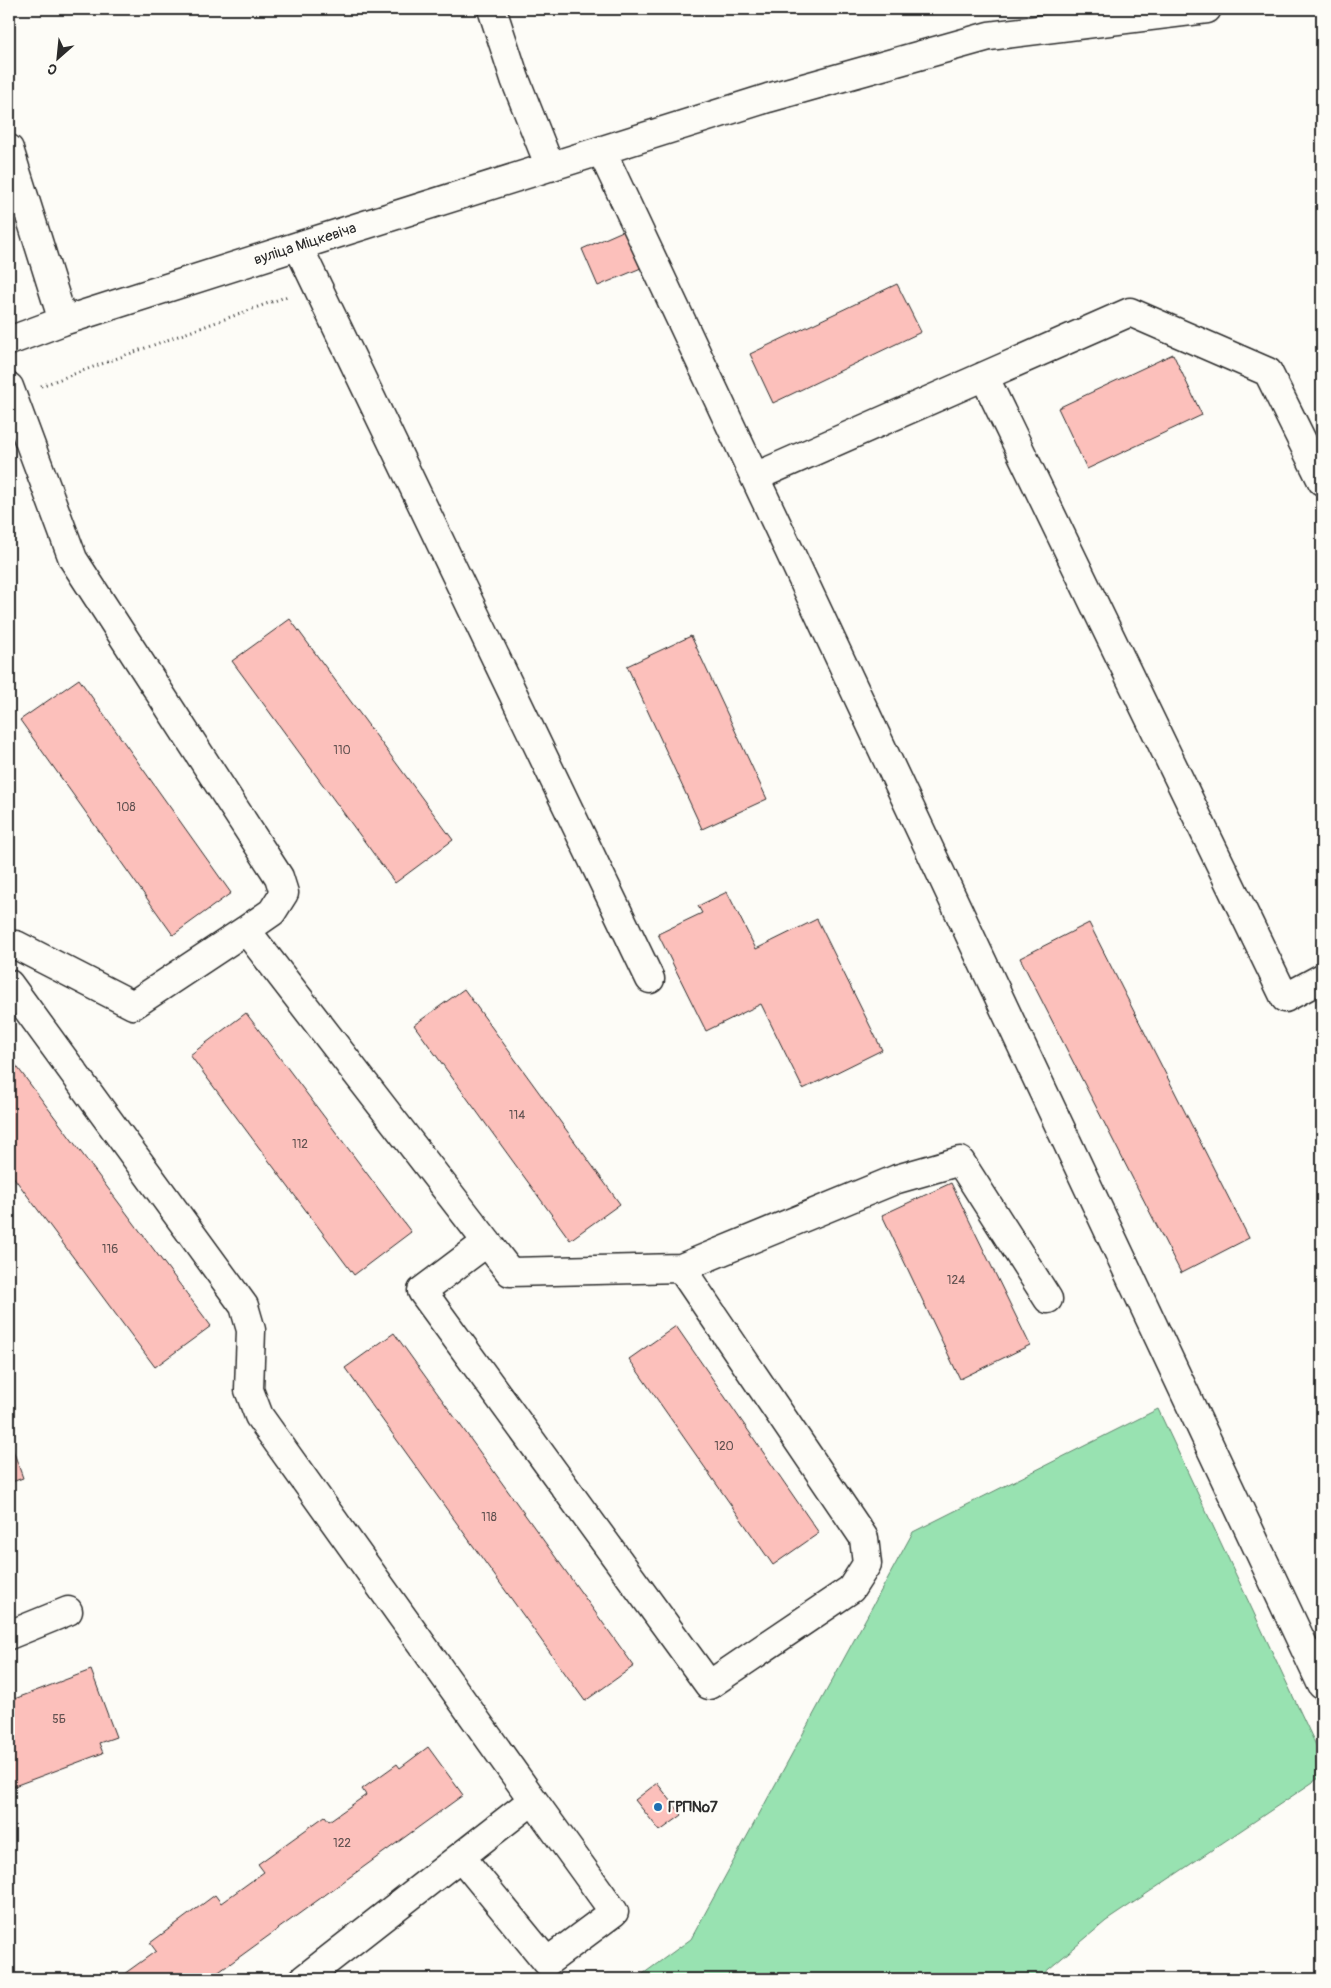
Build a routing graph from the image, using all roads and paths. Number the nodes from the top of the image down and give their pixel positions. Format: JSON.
{"nodes":[{"id":1,"x":492,"y":9,"type":"edge"},
{"id":2,"x":1207,"y":9,"type":"edge"},
{"id":3,"x":9,"y":149,"type":"edge"},
{"id":4,"x":602,"y":152,"type":"junction"},
{"id":5,"x":550,"y":167,"type":"junction"},
{"id":6,"x":298,"y":246,"type":"junction"},
{"id":7,"x":317,"y":285,"type":"junction"},
{"id":8,"x":63,"y":321,"type":"junction"},
{"id":9,"x":9,"y":342,"type":"edge"},
{"id":10,"x":984,"y":376,"type":"junction"},
{"id":11,"x":10,"y":392,"type":"edge"},
{"id":12,"x":755,"y":476,"type":"junction"},
{"id":13,"x":1322,"y":481,"type":"edge"},
{"id":14,"x":246,"y":930,"type":"junction"},
{"id":15,"x":9,"y":946,"type":"edge"},
{"id":16,"x":1322,"y":978,"type":"edge"},
{"id":17,"x":650,"y":979,"type":"dead end"},
{"id":18,"x":9,"y":984,"type":"edge"},
{"id":19,"x":487,"y":1242,"type":"junction"},
{"id":20,"x":681,"y":1268,"type":"junction"},
{"id":21,"x":1048,"y":1299,"type":"dead end"},
{"id":22,"x":68,"y":1611,"type":"dead end"},
{"id":23,"x":9,"y":1635,"type":"edge"},
{"id":24,"x":1322,"y":1685,"type":"edge"},
{"id":25,"x":533,"y":1800,"type":"junction"},
{"id":26,"x":461,"y":1857,"type":"junction"},
{"id":27,"x":304,"y":1979,"type":"edge"}],
"edges":[{"from":1,"to":5,"type":"street"},
{"from":2,"to":4,"type":"street","name":"вуліца Міцкевіча"},
{"from":3,"to":8,"type":"street"},
{"from":4,"to":5,"type":"street","name":"вуліца Міцкевіча"},
{"from":4,"to":12,"type":"street"},
{"from":5,"to":6,"type":"street","name":"вуліца Міцкевіча"},
{"from":6,"to":7,"type":"street"},
{"from":6,"to":8,"type":"street","name":"вуліца Міцкевіча"},
{"from":7,"to":11,"type":"path"},
{"from":7,"to":17,"type":"street"},
{"from":8,"to":9,"type":"street","name":"вуліца Міцкевіча"},
{"from":10,"to":12,"type":"street"},
{"from":10,"to":13,"type":"street"},
{"from":10,"to":16,"type":"street"},
{"from":11,"to":14,"type":"street"},
{"from":12,"to":24,"type":"street"},
{"from":14,"to":15,"type":"street"},
{"from":14,"to":19,"type":"street"},
{"from":18,"to":25,"type":"street"},
{"from":19,"to":20,"type":"street"},
{"from":19,"to":20,"type":"street"},
{"from":20,"to":21,"type":"street"},
{"from":22,"to":23,"type":"street"},
{"from":25,"to":26,"type":"street"},
{"from":25,"to":26,"type":"street"},
{"from":26,"to":27,"type":"street"}]}
